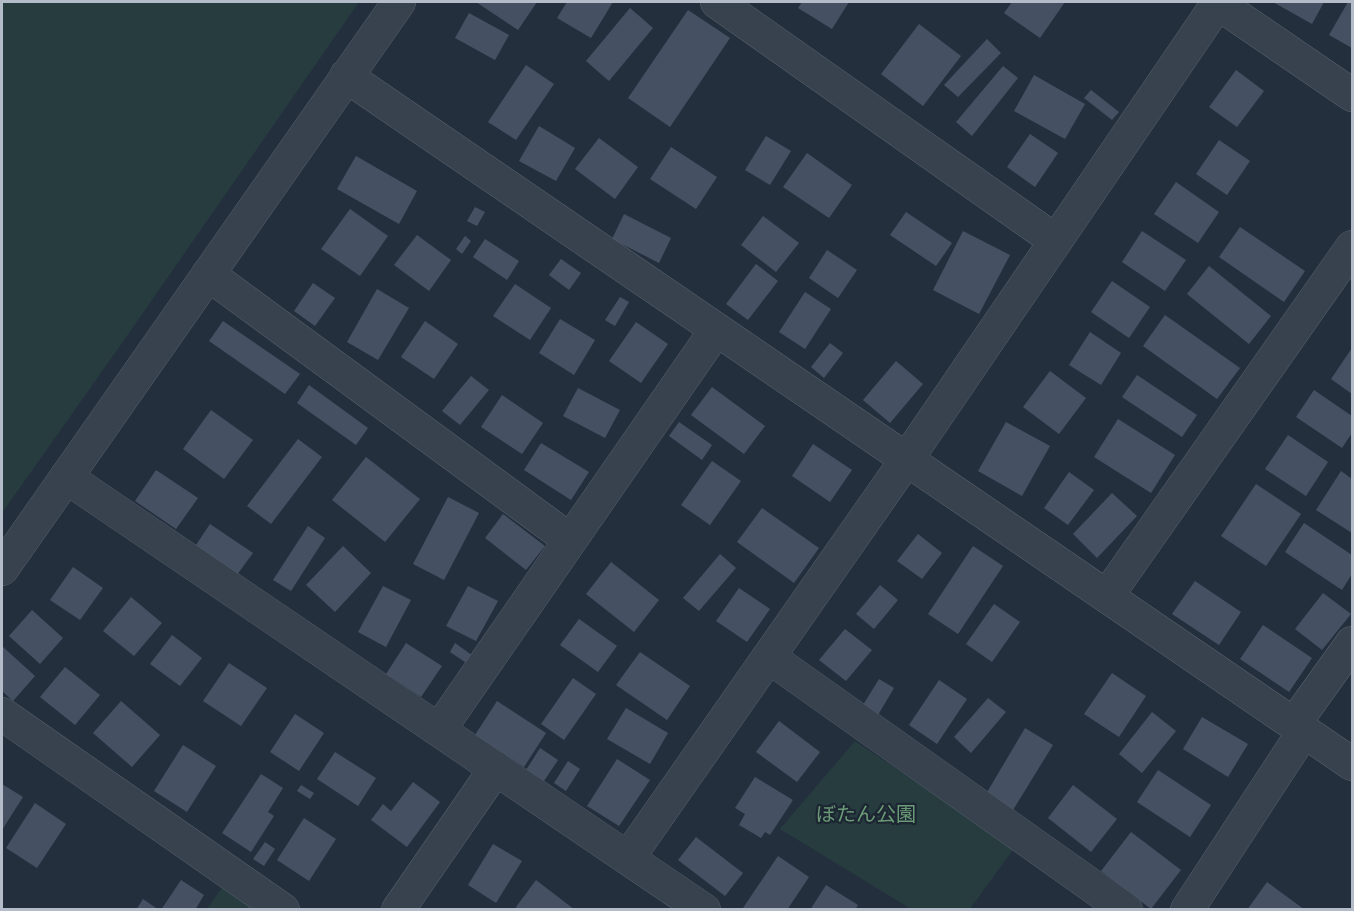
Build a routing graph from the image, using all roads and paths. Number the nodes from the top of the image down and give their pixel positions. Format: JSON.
{"nodes":[{"id":1,"x":399,"y":2,"type":"edge"},
{"id":2,"x":717,"y":2,"type":"edge"},
{"id":3,"x":1217,"y":2,"type":"edge"},
{"id":4,"x":346,"y":76,"type":"junction"},
{"id":5,"x":1353,"y":95,"type":"edge"},
{"id":6,"x":1056,"y":241,"type":"junction"},
{"id":7,"x":1353,"y":247,"type":"edge"},
{"id":8,"x":208,"y":274,"type":"junction"},
{"id":9,"x":716,"y":330,"type":"junction"},
{"id":10,"x":907,"y":459,"type":"junction"},
{"id":11,"x":66,"y":477,"type":"junction"},
{"id":12,"x":570,"y":540,"type":"junction"},
{"id":13,"x":2,"y":569,"type":"edge"},
{"id":14,"x":1107,"y":596,"type":"junction"},
{"id":15,"x":1353,"y":643,"type":"edge"},
{"id":16,"x":769,"y":657,"type":"junction"},
{"id":17,"x":2,"y":714,"type":"edge"},
{"id":18,"x":1299,"y":727,"type":"junction"},
{"id":19,"x":439,"y":730,"type":"junction"},
{"id":20,"x":1353,"y":764,"type":"edge"},
{"id":21,"x":495,"y":768,"type":"junction"},
{"id":22,"x":628,"y":858,"type":"junction"},
{"id":23,"x":283,"y":909,"type":"edge"},
{"id":24,"x":398,"y":909,"type":"edge"},
{"id":25,"x":704,"y":909,"type":"edge"},
{"id":26,"x":1126,"y":909,"type":"edge"},
{"id":27,"x":1187,"y":909,"type":"edge"}],
"edges":[{"from":1,"to":4,"type":"street"},
{"from":2,"to":6,"type":"street"},
{"from":3,"to":5,"type":"street"},
{"from":3,"to":6,"type":"street"},
{"from":4,"to":8,"type":"street"},
{"from":4,"to":9,"type":"street"},
{"from":6,"to":10,"type":"street"},
{"from":7,"to":14,"type":"street"},
{"from":8,"to":11,"type":"street"},
{"from":8,"to":12,"type":"street"},
{"from":9,"to":10,"type":"street"},
{"from":9,"to":12,"type":"street"},
{"from":10,"to":14,"type":"street"},
{"from":10,"to":16,"type":"street"},
{"from":11,"to":13,"type":"street"},
{"from":11,"to":19,"type":"street"},
{"from":12,"to":19,"type":"street"},
{"from":14,"to":18,"type":"street"},
{"from":15,"to":18,"type":"street"},
{"from":16,"to":22,"type":"street"},
{"from":16,"to":26,"type":"street"},
{"from":17,"to":23,"type":"street"},
{"from":18,"to":20,"type":"street"},
{"from":18,"to":27,"type":"street"},
{"from":19,"to":21,"type":"street"},
{"from":21,"to":22,"type":"street"},
{"from":21,"to":24,"type":"street"},
{"from":22,"to":25,"type":"street"}]}
